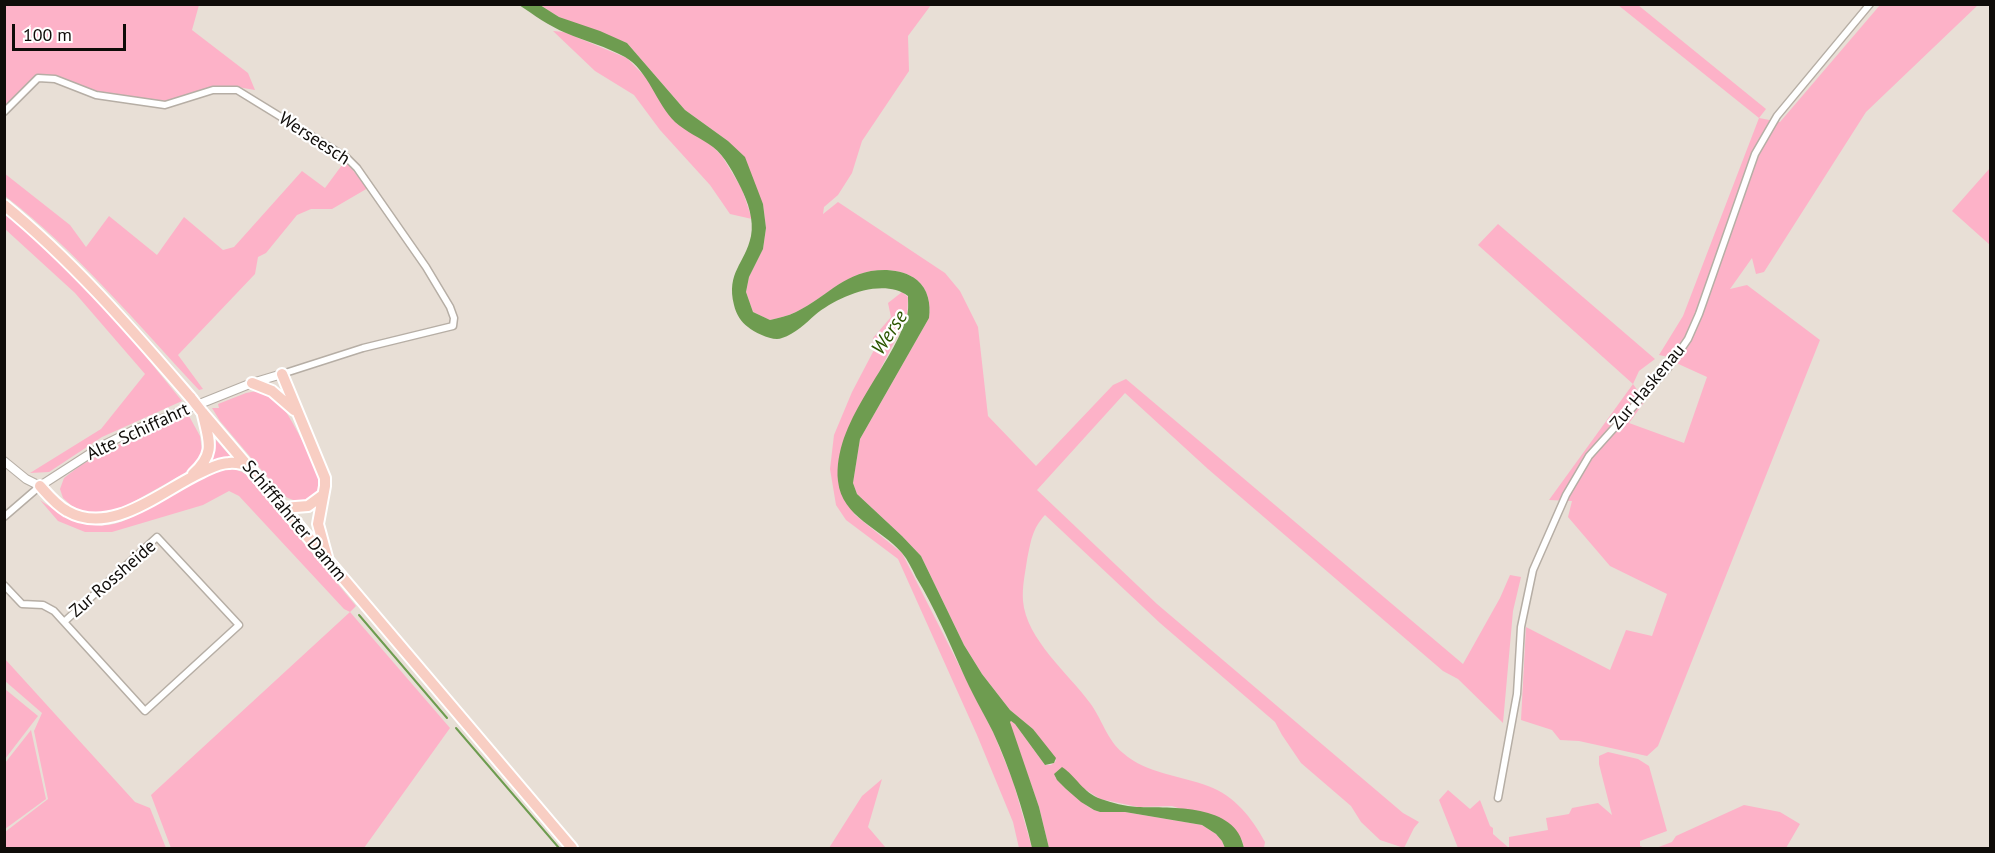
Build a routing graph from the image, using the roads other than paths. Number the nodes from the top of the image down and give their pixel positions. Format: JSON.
{"nodes":[{"id":1,"x":1870,"y":4,"type":"edge"},
{"id":2,"x":4,"y":111,"type":"edge"},
{"id":3,"x":4,"y":205,"type":"edge"},
{"id":4,"x":282,"y":374,"type":"junction"},
{"id":5,"x":252,"y":383,"type":"junction"},
{"id":6,"x":202,"y":412,"type":"junction"},
{"id":7,"x":296,"y":412,"type":"junction"},
{"id":8,"x":4,"y":461,"type":"edge"},
{"id":9,"x":247,"y":465,"type":"junction"},
{"id":10,"x":189,"y":478,"type":"junction"},
{"id":11,"x":40,"y":486,"type":"junction"},
{"id":12,"x":322,"y":495,"type":"junction"},
{"id":13,"x":283,"y":508,"type":"junction"},
{"id":14,"x":4,"y":517,"type":"edge"},
{"id":15,"x":330,"y":563,"type":"junction"},
{"id":16,"x":4,"y":585,"type":"edge"},
{"id":17,"x":64,"y":622,"type":"junction"},
{"id":18,"x":1498,"y":798,"type":"dead end"},
{"id":19,"x":572,"y":849,"type":"edge"}],
"edges":[{"from":1,"to":18,"type":"street","name":"Zur Haskenau"},
{"from":2,"to":4,"type":"street","name":"Werseesch"},
{"from":3,"to":6,"type":"highway","name":"Schifffahrter Damm","bridge":true},
{"from":4,"to":5,"type":"street","name":"Alte Schiffahrt"},
{"from":4,"to":7,"type":"highway"},
{"from":5,"to":7,"type":"highway"},
{"from":5,"to":11,"type":"street","name":"Alte Schiffahrt"},
{"from":6,"to":9,"type":"highway","name":"Schifffahrter Damm"},
{"from":6,"to":10,"type":"highway"},
{"from":7,"to":12,"type":"highway"},
{"from":8,"to":11,"type":"street"},
{"from":9,"to":10,"type":"highway"},
{"from":9,"to":13,"type":"highway","name":"Schifffahrter Damm"},
{"from":10,"to":11,"type":"highway"},
{"from":11,"to":14,"type":"street"},
{"from":12,"to":13,"type":"highway"},
{"from":12,"to":15,"type":"highway"},
{"from":13,"to":15,"type":"highway","name":"Schifffahrter Damm"},
{"from":15,"to":19,"type":"highway","name":"Schifffahrter Damm"},
{"from":16,"to":17,"type":"street","name":"Zur Rossheide"},
{"from":17,"to":17,"type":"street","name":"Zur Rossheide"}]}
